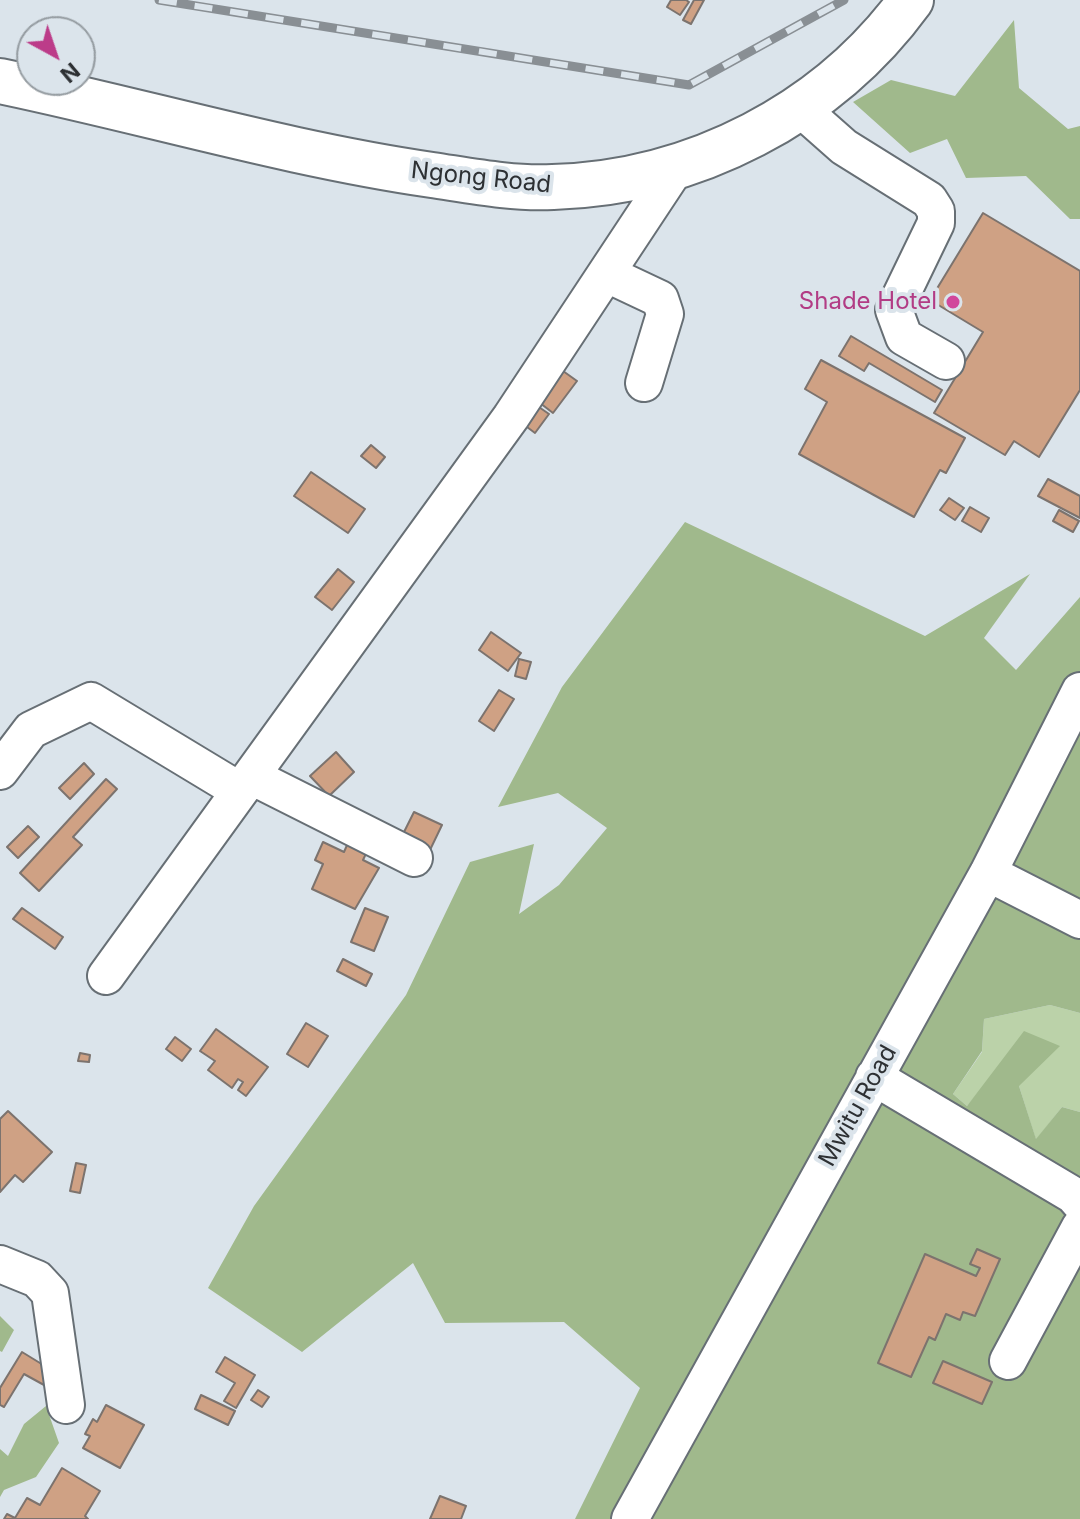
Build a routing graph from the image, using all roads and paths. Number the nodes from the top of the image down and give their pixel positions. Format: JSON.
{"nodes":[{"id":1,"x":911,"y":0,"type":"edge"},
{"id":2,"x":0,"y":81,"type":"edge"},
{"id":3,"x":801,"y":109,"type":"junction"},
{"id":4,"x":679,"y":163,"type":"junction"},
{"id":5,"x":607,"y":274,"type":"junction"},
{"id":6,"x":946,"y":361,"type":"dead end"},
{"id":7,"x":644,"y":383,"type":"dead end"},
{"id":8,"x":1080,"y":691,"type":"edge"},
{"id":9,"x":0,"y":771,"type":"edge"},
{"id":10,"x":246,"y":783,"type":"junction"},
{"id":11,"x":414,"y":858,"type":"dead end"},
{"id":12,"x":988,"y":873,"type":"junction"},
{"id":13,"x":1080,"y":920,"type":"edge"},
{"id":14,"x":106,"y":976,"type":"dead end"},
{"id":15,"x":874,"y":1077,"type":"junction"},
{"id":16,"x":1080,"y":1203,"type":"edge"},
{"id":17,"x":1080,"y":1227,"type":"edge"},
{"id":18,"x":0,"y":1264,"type":"edge"},
{"id":19,"x":1008,"y":1361,"type":"dead end"},
{"id":20,"x":66,"y":1405,"type":"dead end"},
{"id":21,"x":630,"y":1519,"type":"edge"}],
"edges":[{"from":1,"to":3,"type":"main road","name":"Ngong Road"},
{"from":2,"to":4,"type":"main road","name":"Ngong Road"},
{"from":3,"to":4,"type":"main road","name":"Ngong Road"},
{"from":3,"to":6,"type":"street"},
{"from":4,"to":5,"type":"street"},
{"from":5,"to":7,"type":"street"},
{"from":5,"to":10,"type":"street"},
{"from":8,"to":12,"type":"street","name":"Mwitu Road"},
{"from":9,"to":10,"type":"street"},
{"from":10,"to":11,"type":"street"},
{"from":10,"to":14,"type":"street"},
{"from":12,"to":13,"type":"street"},
{"from":12,"to":15,"type":"street","name":"Mwitu Road"},
{"from":15,"to":16,"type":"street"},
{"from":15,"to":21,"type":"street","name":"Mwitu Road"},
{"from":17,"to":19,"type":"street"},
{"from":18,"to":20,"type":"street"}]}
